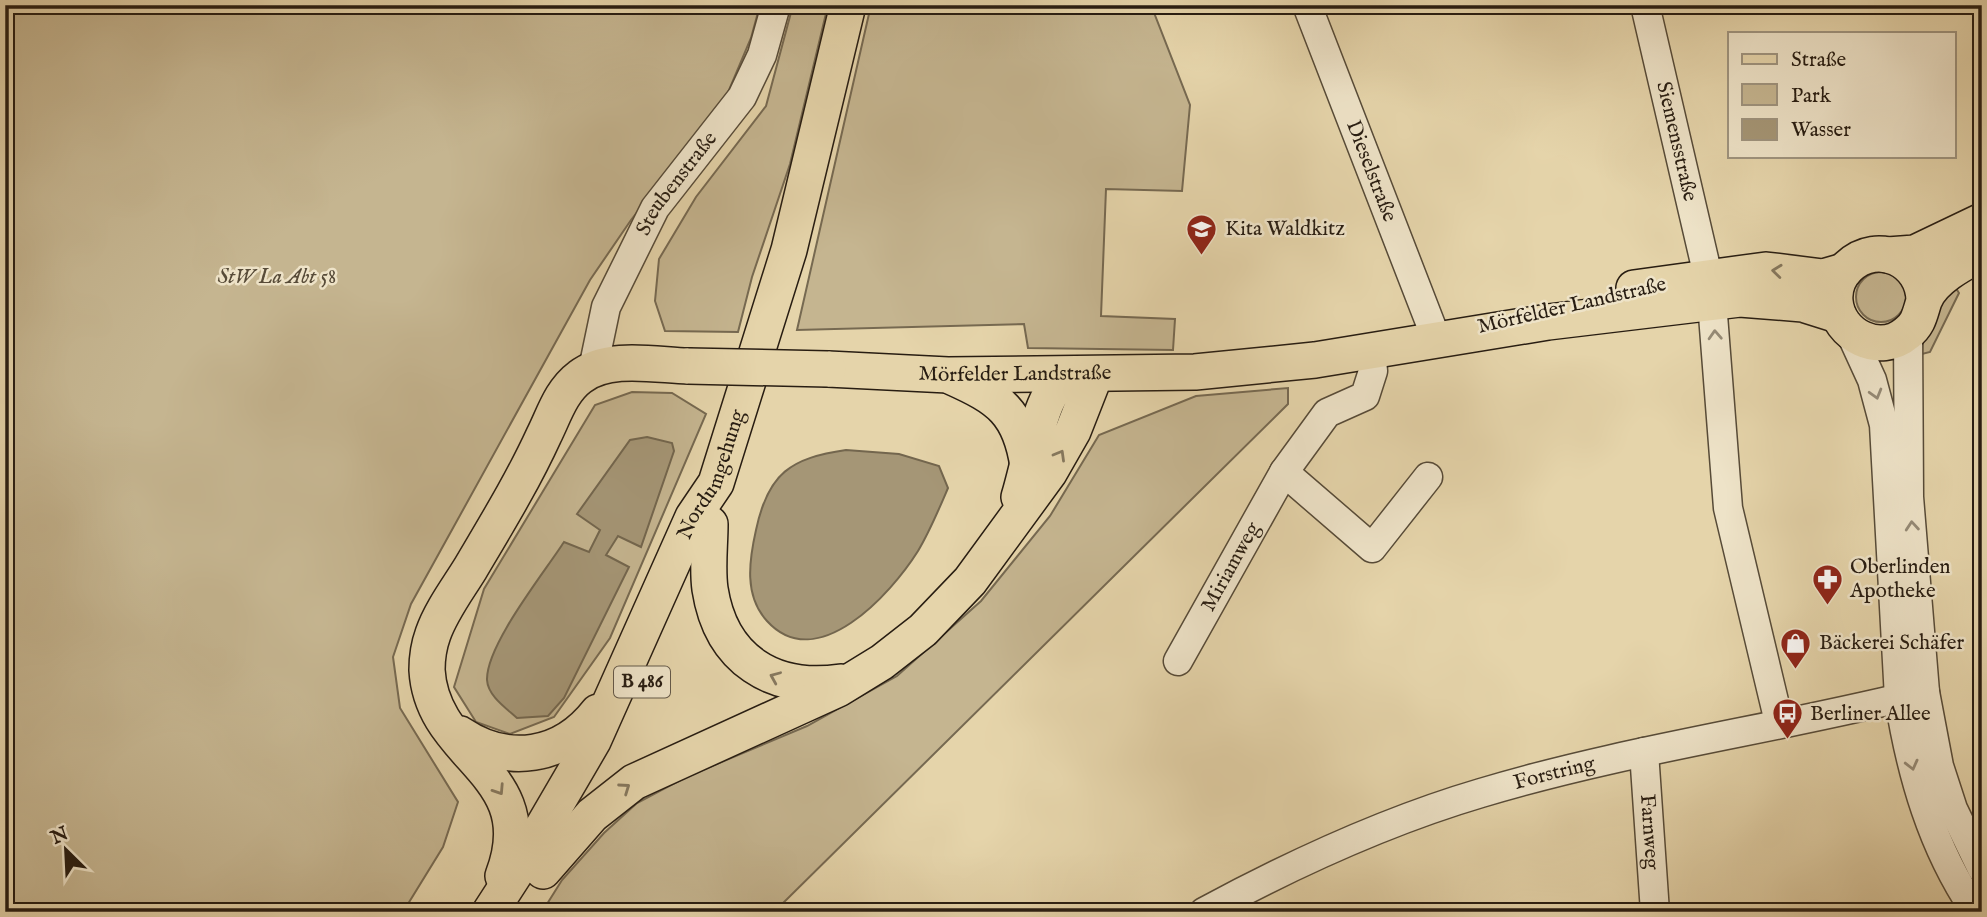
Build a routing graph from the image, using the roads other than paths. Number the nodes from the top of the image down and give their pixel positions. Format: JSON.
{"nodes":[{"id":1,"x":776,"y":5,"type":"edge"},
{"id":2,"x":848,"y":5,"type":"edge"},
{"id":3,"x":1307,"y":5,"type":"edge"},
{"id":4,"x":1645,"y":5,"type":"edge"},
{"id":5,"x":1982,"y":221,"type":"edge"},
{"id":6,"x":1982,"y":253,"type":"edge"},
{"id":7,"x":1888,"y":255,"type":"junction"},
{"id":8,"x":1844,"y":271,"type":"junction"},
{"id":9,"x":1710,"y":289,"type":"junction"},
{"id":10,"x":1924,"y":301,"type":"junction"},
{"id":11,"x":1844,"y":324,"type":"junction"},
{"id":12,"x":1908,"y":333,"type":"junction"},
{"id":13,"x":1436,"y":338,"type":"junction"},
{"id":14,"x":1371,"y":351,"type":"junction"},
{"id":15,"x":593,"y":369,"type":"junction"},
{"id":16,"x":948,"y":375,"type":"junction"},
{"id":17,"x":1095,"y":375,"type":"junction"},
{"id":18,"x":1028,"y":469,"type":"junction"},
{"id":19,"x":1284,"y":472,"type":"junction"},
{"id":20,"x":1427,"y":477,"type":"dead end"},
{"id":21,"x":716,"y":483,"type":"junction"},
{"id":22,"x":710,"y":524,"type":"junction"},
{"id":23,"x":992,"y":550,"type":"junction"},
{"id":24,"x":1904,"y":561,"type":"junction"},
{"id":25,"x":1178,"y":661,"type":"dead end"},
{"id":26,"x":864,"y":674,"type":"junction"},
{"id":27,"x":621,"y":683,"type":"junction"},
{"id":28,"x":1912,"y":695,"type":"junction"},
{"id":29,"x":442,"y":717,"type":"junction"},
{"id":30,"x":1779,"y":722,"type":"junction"},
{"id":31,"x":1644,"y":752,"type":"junction"},
{"id":32,"x":1982,"y":869,"type":"edge"},
{"id":33,"x":543,"y":871,"type":"junction"},
{"id":34,"x":489,"y":912,"type":"edge"},
{"id":35,"x":515,"y":912,"type":"edge"},
{"id":36,"x":1203,"y":912,"type":"edge"},
{"id":37,"x":1655,"y":912,"type":"edge"},
{"id":38,"x":1976,"y":912,"type":"edge"}],
"edges":[{"from":1,"to":15,"type":"street","name":"Steubenstraße"},
{"from":2,"to":21,"type":"main road","name":"Nordumgehung","number":"B 486"},
{"from":3,"to":13,"type":"street","name":"Dieselstraße"},
{"from":4,"to":9,"type":"street","name":"Siemensstraße"},
{"from":5,"to":7,"type":"main road","name":"Mörfelder Landstraße"},
{"from":6,"to":10,"type":"main road"},
{"from":7,"to":8,"type":"main road","name":"Mörfelder Landstraße"},
{"from":7,"to":10,"type":"main road"},
{"from":8,"to":9,"type":"main road","name":"Mörfelder Landstraße","one_way":true},
{"from":8,"to":11,"type":"main road"},
{"from":9,"to":11,"type":"main road","name":"Mörfelder Landstraße"},
{"from":9,"to":13,"type":"main road","name":"Mörfelder Landstraße"},
{"from":9,"to":13,"type":"main road","name":"Mörfelder Landstraße"},
{"from":30,"to":9,"type":"street","name":"Siemensstraße","one_way":true},
{"from":10,"to":12,"type":"main road"},
{"from":11,"to":12,"type":"main road","name":"Mörfelder Landstraße"},
{"from":11,"to":24,"type":"street","one_way":true},
{"from":24,"to":12,"type":"street","one_way":true},
{"from":13,"to":14,"type":"main road","name":"Mörfelder Landstraße"},
{"from":14,"to":17,"type":"main road","name":"Mörfelder Landstraße"},
{"from":14,"to":19,"type":"street","name":"Miriamweg"},
{"from":15,"to":16,"type":"main road","name":"Mörfelder Landstraße","bridge":true},
{"from":15,"to":29,"type":"main road"},
{"from":16,"to":17,"type":"main road","name":"Mörfelder Landstraße"},
{"from":16,"to":18,"type":"main road"},
{"from":17,"to":18,"type":"main road"},
{"from":23,"to":17,"type":"main road","one_way":true},
{"from":18,"to":23,"type":"main road"},
{"from":19,"to":20,"type":"street"},
{"from":19,"to":25,"type":"street","name":"Miriamweg"},
{"from":21,"to":22,"type":"main road","number":"B 486"},
{"from":21,"to":27,"type":"main road","name":"Nordumgehung","number":"B 486"},
{"from":26,"to":22,"type":"main road","one_way":true},
{"from":22,"to":33,"type":"main road","number":"B 486"},
{"from":23,"to":26,"type":"main road"},
{"from":24,"to":28,"type":"street"},
{"from":33,"to":26,"type":"main road","one_way":true},
{"from":27,"to":29,"type":"main road"},
{"from":27,"to":34,"type":"main road","name":"Nordumgehung","number":"B 486"},
{"from":28,"to":30,"type":"street","name":"Forstring"},
{"from":28,"to":32,"type":"street"},
{"from":28,"to":38,"type":"street","one_way":true},
{"from":29,"to":34,"type":"main road","one_way":true},
{"from":30,"to":31,"type":"street","name":"Forstring"},
{"from":31,"to":36,"type":"street","name":"Forstring"},
{"from":31,"to":37,"type":"street","name":"Farnweg"},
{"from":33,"to":35,"type":"main road","number":"B 486"}]}
